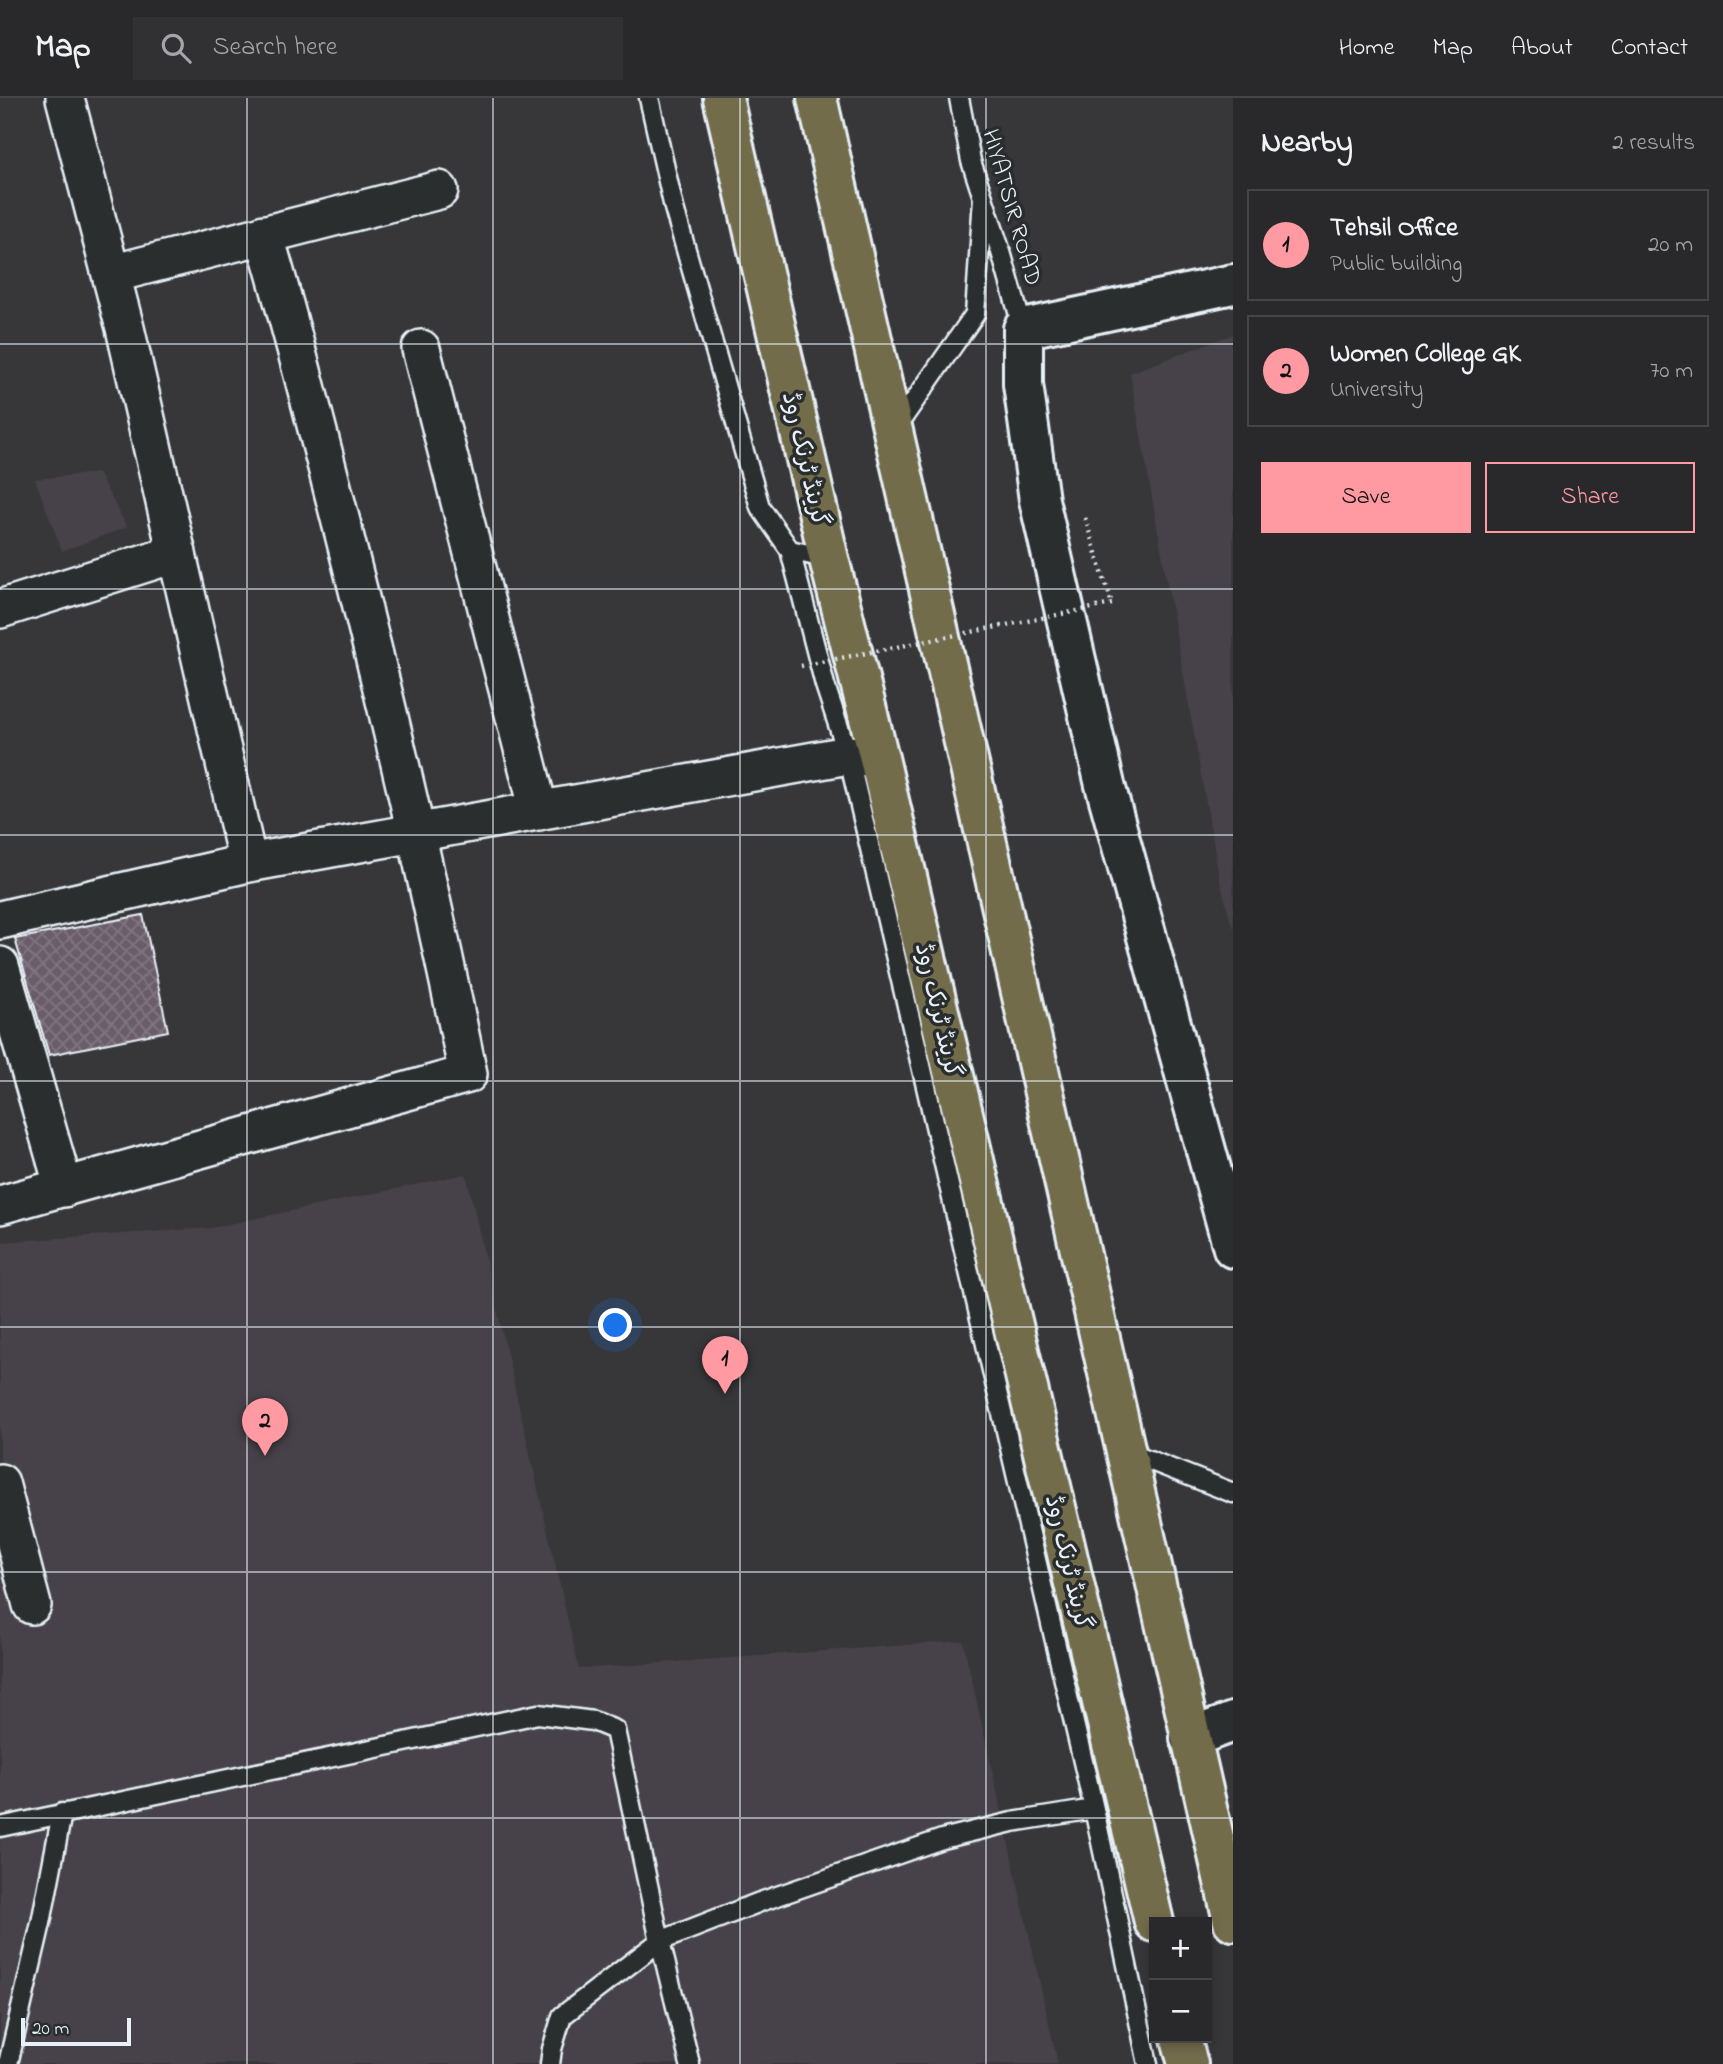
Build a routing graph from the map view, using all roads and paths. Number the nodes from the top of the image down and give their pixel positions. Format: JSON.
{"nodes":[{"id":1,"x":65,"y":98,"type":"edge"},
{"id":2,"x":649,"y":98,"type":"edge"},
{"id":3,"x":723,"y":98,"type":"edge"},
{"id":4,"x":817,"y":98,"type":"edge"},
{"id":5,"x":959,"y":98,"type":"edge"},
{"id":6,"x":439,"y":190,"type":"dead end"},
{"id":7,"x":983,"y":198,"type":"junction"},
{"id":8,"x":264,"y":234,"type":"junction"},
{"id":9,"x":111,"y":274,"type":"junction"},
{"id":10,"x":1233,"y":284,"type":"edge"},
{"id":11,"x":1023,"y":330,"type":"junction"},
{"id":12,"x":421,"y":349,"type":"dead end"},
{"id":13,"x":893,"y":431,"type":"junction"},
{"id":14,"x":790,"y":550,"type":"junction"},
{"id":15,"x":177,"y":553,"type":"junction"},
{"id":16,"x":829,"y":559,"type":"junction"},
{"id":17,"x":1112,"y":604,"type":"dead end"},
{"id":18,"x":0,"y":609,"type":"edge"},
{"id":19,"x":801,"y":666,"type":"dead end"},
{"id":20,"x":863,"y":757,"type":"junction"},
{"id":21,"x":539,"y":811,"type":"junction"},
{"id":22,"x":417,"y":833,"type":"junction"},
{"id":23,"x":248,"y":863,"type":"junction"},
{"id":24,"x":0,"y":920,"type":"edge"},
{"id":25,"x":0,"y":966,"type":"edge"},
{"id":26,"x":64,"y":1188,"type":"junction"},
{"id":27,"x":0,"y":1205,"type":"edge"},
{"id":28,"x":1233,"y":1248,"type":"edge"},
{"id":29,"x":1126,"y":1451,"type":"junction"},
{"id":30,"x":0,"y":1483,"type":"edge"},
{"id":31,"x":1233,"y":1493,"type":"edge"},
{"id":32,"x":32,"y":1605,"type":"dead end"},
{"id":33,"x":1233,"y":1722,"type":"edge"},
{"id":34,"x":1190,"y":1738,"type":"junction"},
{"id":35,"x":1094,"y":1809,"type":"junction"},
{"id":36,"x":62,"y":1813,"type":"junction"},
{"id":37,"x":0,"y":1827,"type":"edge"},
{"id":38,"x":1153,"y":1917,"type":"edge"},
{"id":39,"x":1233,"y":1921,"type":"edge"},
{"id":40,"x":660,"y":1941,"type":"junction"},
{"id":41,"x":1182,"y":2043,"type":"edge"},
{"id":42,"x":8,"y":2064,"type":"edge"},
{"id":43,"x":550,"y":2064,"type":"edge"},
{"id":44,"x":690,"y":2064,"type":"edge"},
{"id":45,"x":1148,"y":2064,"type":"edge"},
{"id":46,"x":1188,"y":2064,"type":"edge"}],
"edges":[{"from":1,"to":9,"type":"street"},
{"from":2,"to":14,"type":"lane"},
{"from":3,"to":16,"type":"highway","name":"گرینڈ ٹرنک روڈ"},
{"from":4,"to":13,"type":"highway"},
{"from":5,"to":7,"type":"lane","name":"HIYATSIR ROAD"},
{"from":6,"to":8,"type":"street"},
{"from":7,"to":11,"type":"lane","name":"HIYATSIR ROAD"},
{"from":7,"to":13,"type":"lane"},
{"from":8,"to":9,"type":"street"},
{"from":8,"to":22,"type":"street"},
{"from":9,"to":15,"type":"street"},
{"from":10,"to":11,"type":"main road"},
{"from":11,"to":28,"type":"main road"},
{"from":12,"to":21,"type":"street"},
{"from":13,"to":29,"type":"highway"},
{"from":14,"to":16,"type":"lane"},
{"from":14,"to":20,"type":"lane"},
{"from":15,"to":18,"type":"street"},
{"from":15,"to":23,"type":"street"},
{"from":16,"to":20,"type":"highway","name":"گرینڈ ٹرنک روڈ"},
{"from":17,"to":19,"type":"path","bridge":true},
{"from":20,"to":21,"type":"street"},
{"from":20,"to":35,"type":"lane"},
{"from":20,"to":38,"type":"highway","name":"گرینڈ ٹرنک روڈ"},
{"from":21,"to":22,"type":"street"},
{"from":22,"to":23,"type":"street"},
{"from":22,"to":26,"type":"street"},
{"from":23,"to":24,"type":"street"},
{"from":25,"to":26,"type":"street"},
{"from":26,"to":27,"type":"street"},
{"from":29,"to":31,"type":"lane"},
{"from":29,"to":34,"type":"highway"},
{"from":30,"to":32,"type":"street"},
{"from":33,"to":34,"type":"main road"},
{"from":34,"to":39,"type":"highway"},
{"from":35,"to":40,"type":"lane"},
{"from":35,"to":45,"type":"lane"},
{"from":36,"to":37,"type":"lane"},
{"from":36,"to":40,"type":"lane"},
{"from":36,"to":42,"type":"lane"},
{"from":40,"to":43,"type":"lane"},
{"from":40,"to":44,"type":"lane"},
{"from":41,"to":46,"type":"highway"}]}
